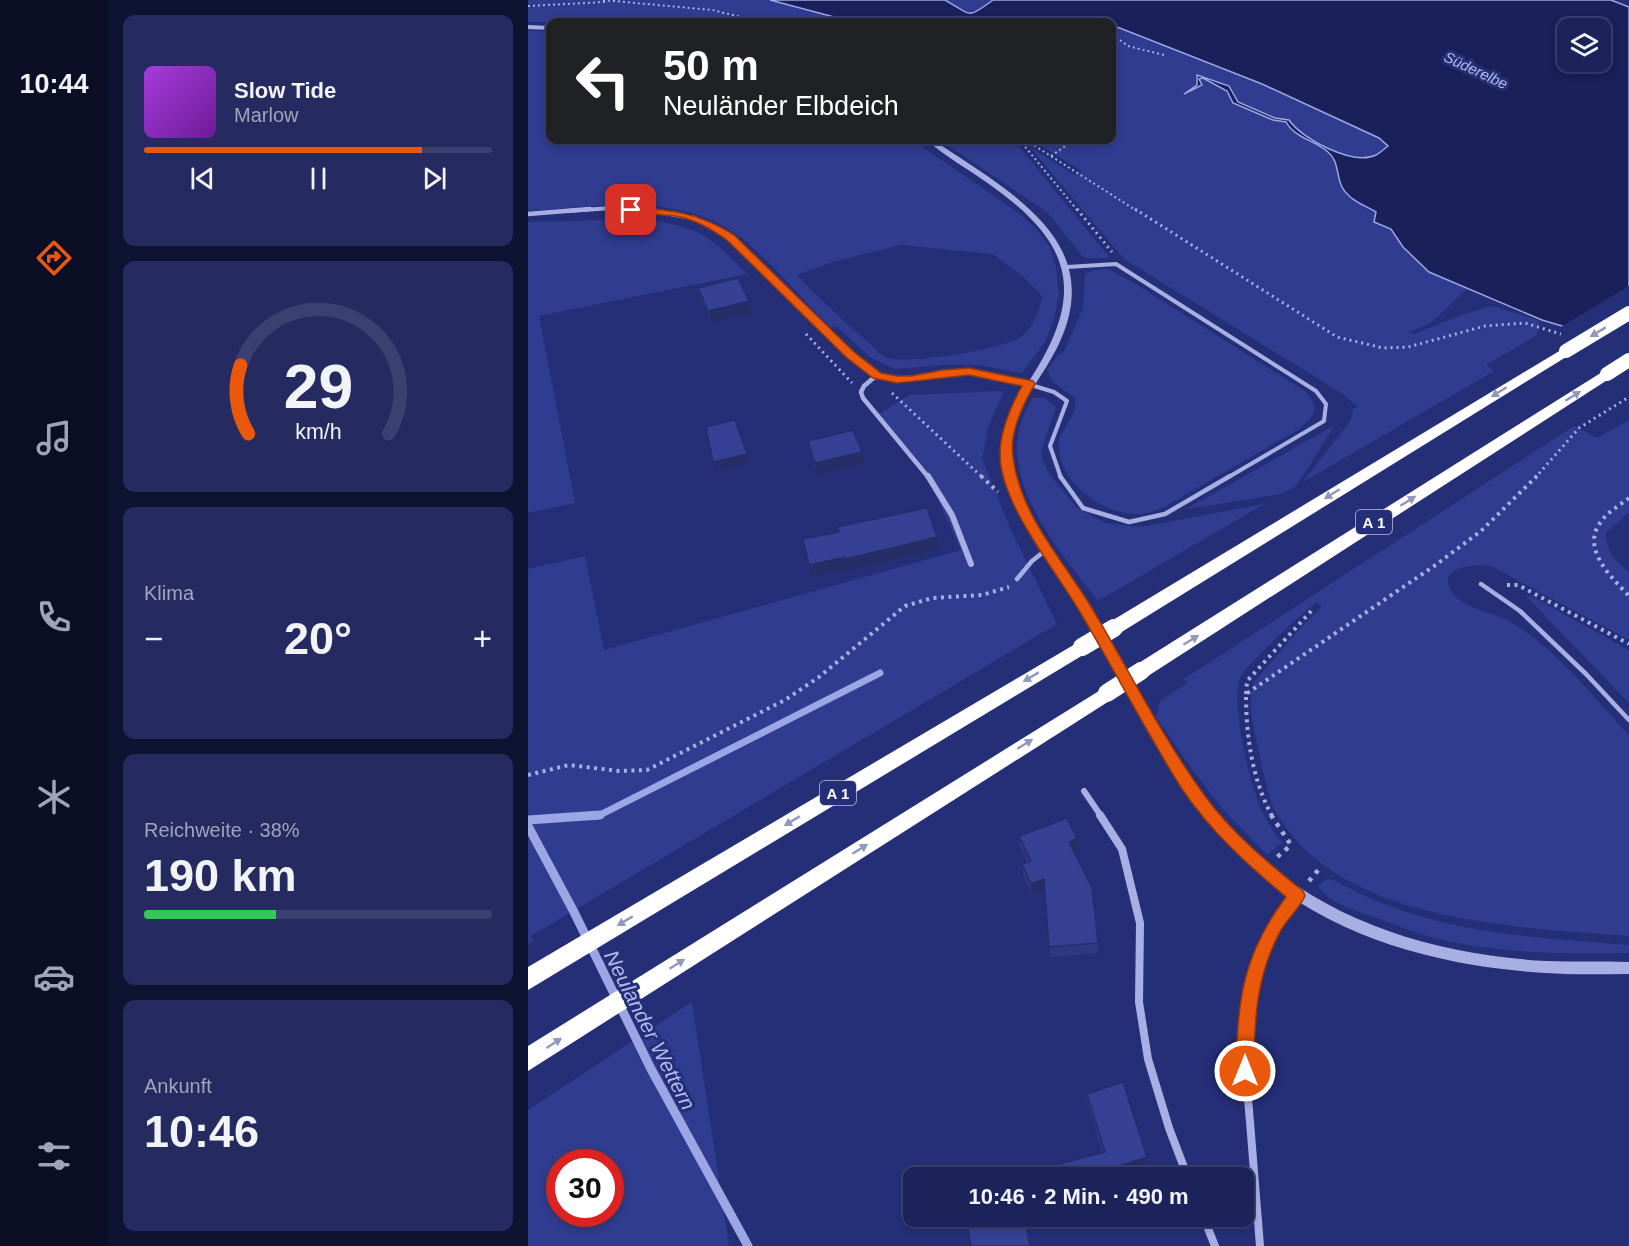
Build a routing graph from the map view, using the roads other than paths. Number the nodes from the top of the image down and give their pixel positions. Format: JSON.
{"nodes":[{"id":1,"x":528,"y":27,"type":"edge"},
{"id":2,"x":546,"y":28,"type":"edge"},
{"id":3,"x":935,"y":144,"type":"edge"},
{"id":4,"x":528,"y":214,"type":"edge"},
{"id":5,"x":1067,"y":267,"type":"junction"},
{"id":6,"x":1629,"y":313,"type":"edge"},
{"id":7,"x":1629,"y":360,"type":"edge"},
{"id":8,"x":877,"y":375,"type":"junction"},
{"id":9,"x":1029,"y":384,"type":"junction"},
{"id":10,"x":1046,"y":550,"type":"junction"},
{"id":11,"x":971,"y":564,"type":"dead end"},
{"id":12,"x":1017,"y":579,"type":"road end"},
{"id":13,"x":1481,"y":584,"type":"road end"},
{"id":14,"x":1629,"y":720,"type":"edge"},
{"id":15,"x":1084,"y":791,"type":"dead end"},
{"id":16,"x":1297,"y":896,"type":"junction"},
{"id":17,"x":1629,"y":968,"type":"edge"},
{"id":18,"x":528,"y":979,"type":"edge"},
{"id":19,"x":528,"y":1059,"type":"edge"},
{"id":20,"x":1184,"y":1167,"type":"edge"},
{"id":21,"x":1207,"y":1227,"type":"edge"},
{"id":22,"x":1215,"y":1246,"type":"edge"},
{"id":23,"x":1260,"y":1246,"type":"edge"}],
"edges":[{"from":1,"to":2,"type":"street"},
{"from":3,"to":5,"type":"street"},
{"from":4,"to":8,"type":"street"},
{"from":5,"to":9,"type":"street"},
{"from":5,"to":9,"type":"lane"},
{"from":6,"to":18,"type":"highway","number":"A 1","one_way":true,"bridge":true},
{"from":19,"to":7,"type":"highway","number":"A 1","one_way":true,"bridge":true},
{"from":8,"to":9,"type":"street"},
{"from":8,"to":11,"type":"street"},
{"from":9,"to":10,"type":"street"},
{"from":10,"to":12,"type":"lane"},
{"from":10,"to":16,"type":"street"},
{"from":13,"to":14,"type":"lane"},
{"from":15,"to":20,"type":"street"},
{"from":16,"to":17,"type":"street"},
{"from":16,"to":23,"type":"street"},
{"from":21,"to":22,"type":"street"}]}
